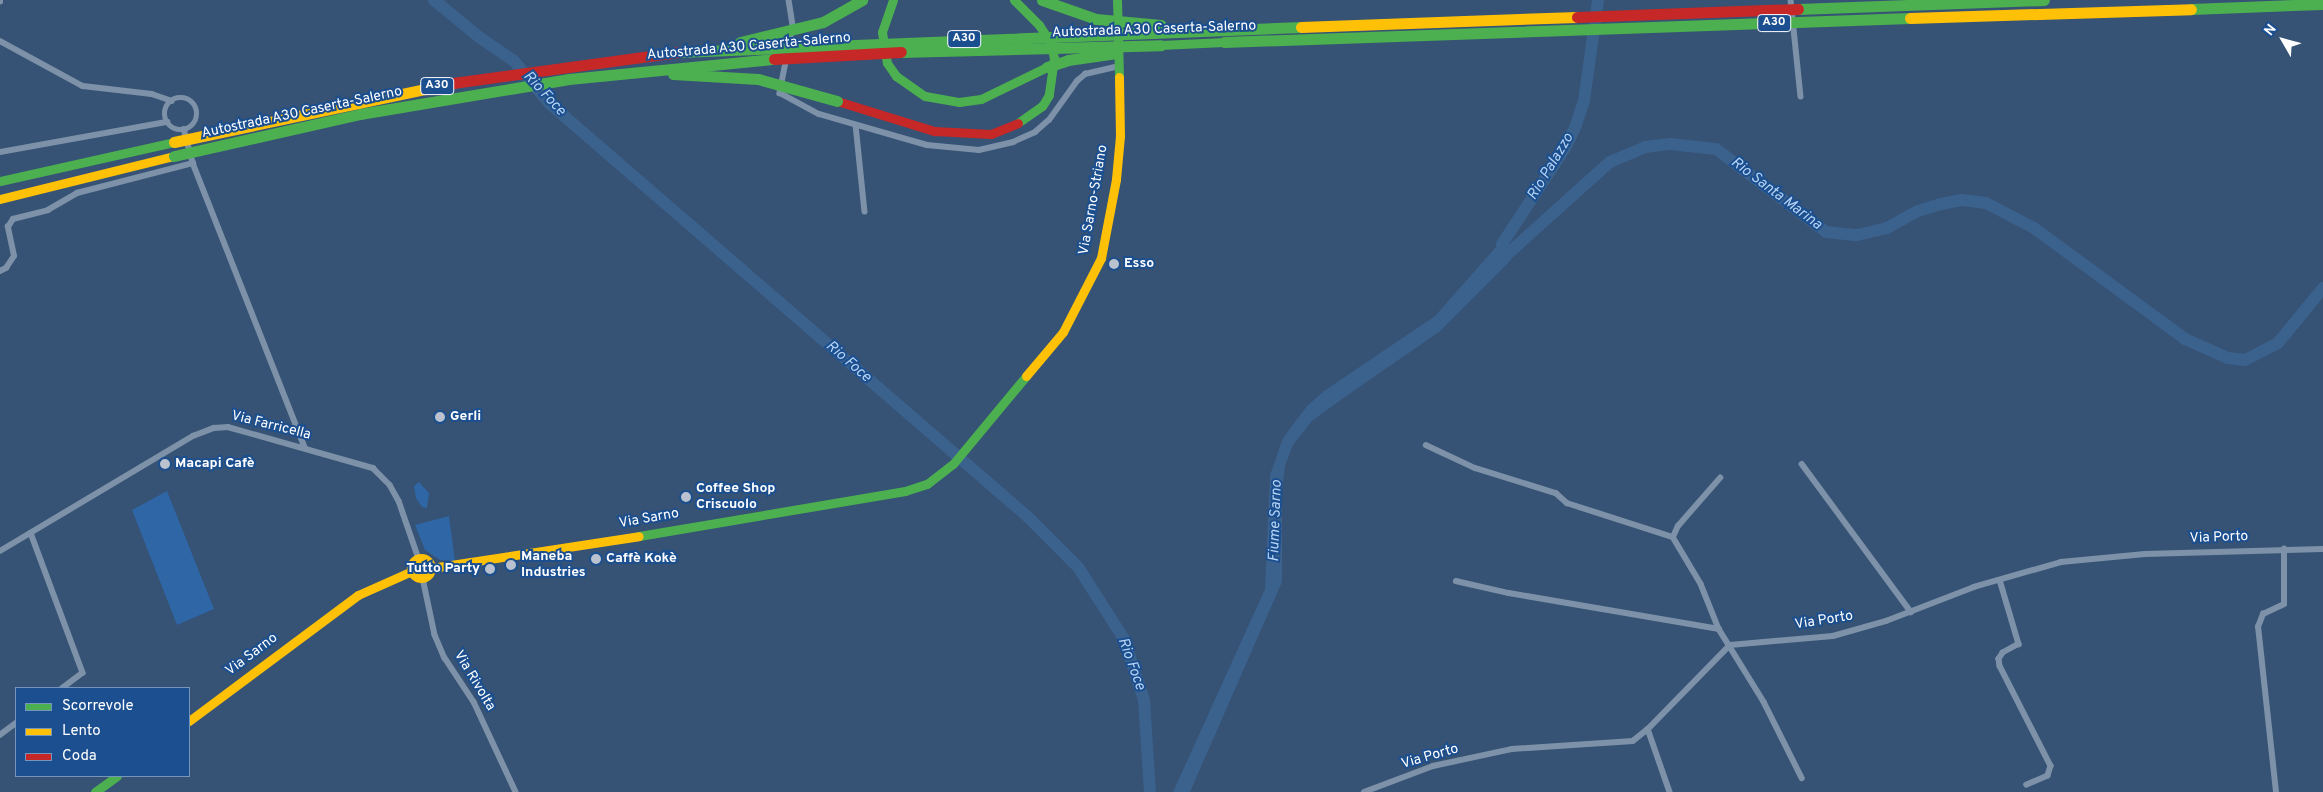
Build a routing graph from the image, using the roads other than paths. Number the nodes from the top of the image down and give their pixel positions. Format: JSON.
{"nodes":[{"id":1,"x":789,"y":0,"type":"edge"},
{"id":2,"x":862,"y":0,"type":"edge"},
{"id":3,"x":893,"y":0,"type":"edge"},
{"id":4,"x":1014,"y":0,"type":"edge"},
{"id":5,"x":1042,"y":0,"type":"edge"},
{"id":6,"x":1117,"y":0,"type":"edge"},
{"id":7,"x":1791,"y":0,"type":"edge"},
{"id":8,"x":2044,"y":0,"type":"edge"},
{"id":9,"x":2323,"y":4,"type":"edge"},
{"id":10,"x":1225,"y":28,"type":"junction"},
{"id":11,"x":0,"y":41,"type":"edge"},
{"id":12,"x":1161,"y":45,"type":"junction"},
{"id":13,"x":704,"y":49,"type":"junction"},
{"id":14,"x":1119,"y":66,"type":"junction"},
{"id":15,"x":634,"y":73,"type":"junction"},
{"id":16,"x":1801,"y":96,"type":"dead end"},
{"id":17,"x":172,"y":100,"type":"junction"},
{"id":18,"x":167,"y":122,"type":"junction"},
{"id":19,"x":856,"y":125,"type":"junction"},
{"id":20,"x":184,"y":129,"type":"junction"},
{"id":21,"x":0,"y":152,"type":"edge"},
{"id":22,"x":193,"y":163,"type":"junction"},
{"id":23,"x":0,"y":181,"type":"edge"},
{"id":24,"x":0,"y":199,"type":"edge"},
{"id":25,"x":865,"y":212,"type":"dead end"},
{"id":26,"x":0,"y":271,"type":"edge"},
{"id":27,"x":305,"y":446,"type":"junction"},
{"id":28,"x":1426,"y":446,"type":"dead end"},
{"id":29,"x":953,"y":464,"type":"joint"},
{"id":30,"x":1802,"y":464,"type":"dead end"},
{"id":31,"x":1720,"y":478,"type":"dead end"},
{"id":32,"x":31,"y":533,"type":"junction"},
{"id":33,"x":1673,"y":537,"type":"junction"},
{"id":34,"x":2284,"y":549,"type":"junction"},
{"id":35,"x":2323,"y":549,"type":"edge"},
{"id":36,"x":0,"y":551,"type":"edge"},
{"id":37,"x":419,"y":559,"type":"junction"},
{"id":38,"x":431,"y":568,"type":"junction"},
{"id":39,"x":412,"y":571,"type":"junction"},
{"id":40,"x":423,"y":578,"type":"junction"},
{"id":41,"x":1456,"y":580,"type":"dead end"},
{"id":42,"x":2000,"y":580,"type":"junction"},
{"id":43,"x":1911,"y":612,"type":"junction"},
{"id":44,"x":1719,"y":630,"type":"junction"},
{"id":45,"x":1730,"y":645,"type":"junction"},
{"id":46,"x":64,"y":687,"type":"edge"},
{"id":47,"x":190,"y":720,"type":"edge"},
{"id":48,"x":15,"y":724,"type":"edge"},
{"id":49,"x":1648,"y":729,"type":"junction"},
{"id":50,"x":0,"y":735,"type":"edge"},
{"id":51,"x":116,"y":777,"type":"edge"},
{"id":52,"x":1802,"y":778,"type":"dead end"},
{"id":53,"x":2027,"y":785,"type":"dead end"},
{"id":54,"x":95,"y":792,"type":"edge"},
{"id":55,"x":516,"y":792,"type":"edge"},
{"id":56,"x":1364,"y":792,"type":"edge"},
{"id":57,"x":1670,"y":792,"type":"edge"},
{"id":58,"x":2276,"y":792,"type":"edge"}],
"edges":[{"from":1,"to":19,"type":"street"},
{"from":2,"to":13,"type":"main road","bridge":true},
{"from":3,"to":12,"type":"main road","bridge":true},
{"from":4,"to":15,"type":"main road","bridge":true},
{"from":5,"to":10,"type":"main road","bridge":true},
{"from":6,"to":14,"type":"main road","name":"Via Sarno-Striano"},
{"from":7,"to":16,"type":"street"},
{"from":8,"to":10,"type":"main road","name":"Autostrada A30 Caserta-Salerno","number":"A30","bridge":true},
{"from":9,"to":12,"type":"main road","name":"Autostrada A30 Caserta-Salerno","number":"A30","bridge":true},
{"from":10,"to":13,"type":"main road","name":"Autostrada A30 Caserta-Salerno","number":"A30","bridge":true},
{"from":11,"to":17,"type":"street"},
{"from":12,"to":15,"type":"main road","name":"Autostrada A30 Caserta-Salerno","number":"A30","bridge":true},
{"from":13,"to":23,"type":"main road","name":"Autostrada A30 Caserta-Salerno","number":"A30","bridge":true},
{"from":14,"to":19,"type":"street"},
{"from":14,"to":29,"type":"main road","name":"Via Sarno-Striano"},
{"from":15,"to":24,"type":"main road","name":"Autostrada A30 Caserta-Salerno","number":"A30","bridge":true},
{"from":17,"to":18,"type":"street"},
{"from":17,"to":20,"type":"street"},
{"from":18,"to":20,"type":"street"},
{"from":18,"to":21,"type":"street"},
{"from":19,"to":25,"type":"street"},
{"from":20,"to":22,"type":"street"},
{"from":22,"to":26,"type":"street"},
{"from":22,"to":27,"type":"street"},
{"from":27,"to":32,"type":"street","name":"Via Farricella"},
{"from":27,"to":37,"type":"street","name":"Via Farricella"},
{"from":28,"to":33,"type":"street"},
{"from":29,"to":38,"type":"main road","name":"Via Sarno"},
{"from":30,"to":43,"type":"street"},
{"from":31,"to":33,"type":"street"},
{"from":32,"to":36,"type":"street","name":"Via Farricella"},
{"from":32,"to":46,"type":"street"},
{"from":33,"to":44,"type":"street"},
{"from":34,"to":35,"type":"street","name":"Via Porto"},
{"from":34,"to":42,"type":"street","name":"Via Porto"},
{"from":34,"to":58,"type":"street"},
{"from":37,"to":38,"type":"main road"},
{"from":37,"to":39,"type":"main road"},
{"from":38,"to":40,"type":"main road"},
{"from":39,"to":40,"type":"main road"},
{"from":39,"to":47,"type":"main road","name":"Via Sarno"},
{"from":40,"to":55,"type":"street","name":"Via Rivolta"},
{"from":41,"to":44,"type":"street"},
{"from":42,"to":43,"type":"street","name":"Via Porto"},
{"from":42,"to":53,"type":"street"},
{"from":43,"to":45,"type":"street","name":"Via Porto"},
{"from":44,"to":45,"type":"street"},
{"from":45,"to":49,"type":"street","name":"Via Porto"},
{"from":45,"to":52,"type":"street"},
{"from":48,"to":50,"type":"street"},
{"from":49,"to":56,"type":"street","name":"Via Porto"},
{"from":49,"to":57,"type":"street"},
{"from":51,"to":54,"type":"main road"}]}
